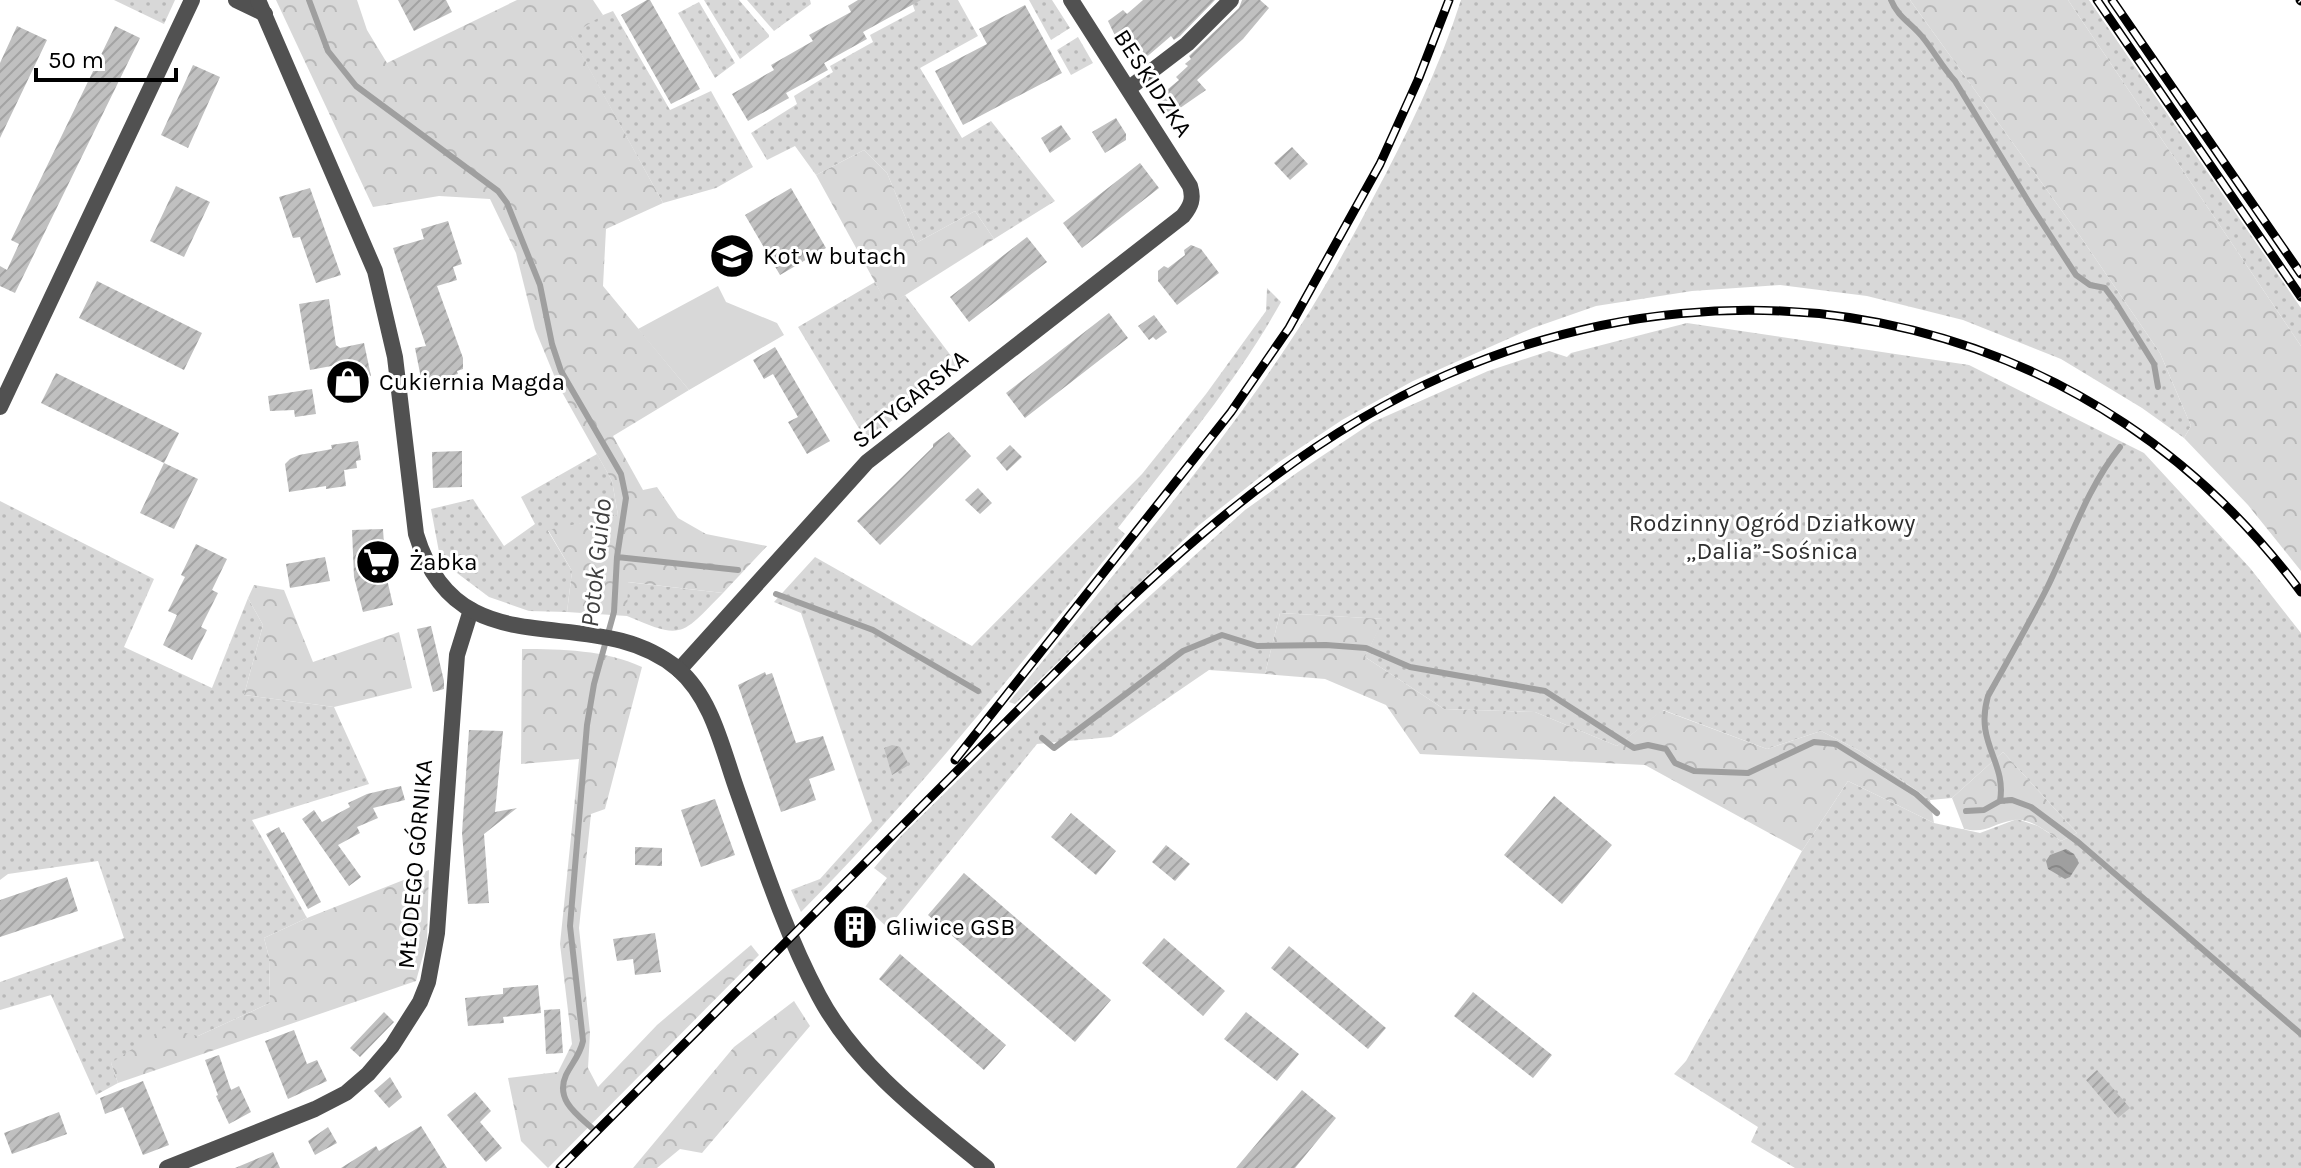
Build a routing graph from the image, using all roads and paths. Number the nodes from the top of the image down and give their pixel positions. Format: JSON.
{"nodes":[{"id":1,"x":192,"y":0,"type":"edge"},
{"id":2,"x":236,"y":0,"type":"edge"},
{"id":3,"x":1071,"y":0,"type":"edge"},
{"id":4,"x":1231,"y":0,"type":"edge"},
{"id":5,"x":262,"y":7,"type":"edge"},
{"id":6,"x":1128,"y":89,"type":"junction"},
{"id":7,"x":1193,"y":193,"type":"joint"},
{"id":8,"x":0,"y":407,"type":"edge"},
{"id":9,"x":471,"y":610,"type":"junction"},
{"id":10,"x":679,"y":670,"type":"junction"},
{"id":11,"x":167,"y":1168,"type":"edge"},
{"id":12,"x":987,"y":1168,"type":"edge"}],
"edges":[{"from":1,"to":8,"type":"street"},
{"from":2,"to":5,"type":"street"},
{"from":3,"to":6,"type":"street","name":"BESKIDZKA"},
{"from":4,"to":6,"type":"street"},
{"from":5,"to":9,"type":"street"},
{"from":6,"to":7,"type":"street","name":"BESKIDZKA"},
{"from":7,"to":10,"type":"street","name":"SZTYGARSKA"},
{"from":9,"to":10,"type":"street"},
{"from":9,"to":11,"type":"street","name":"MŁODEGO GÓRNIKA"},
{"from":10,"to":12,"type":"street"}]}
